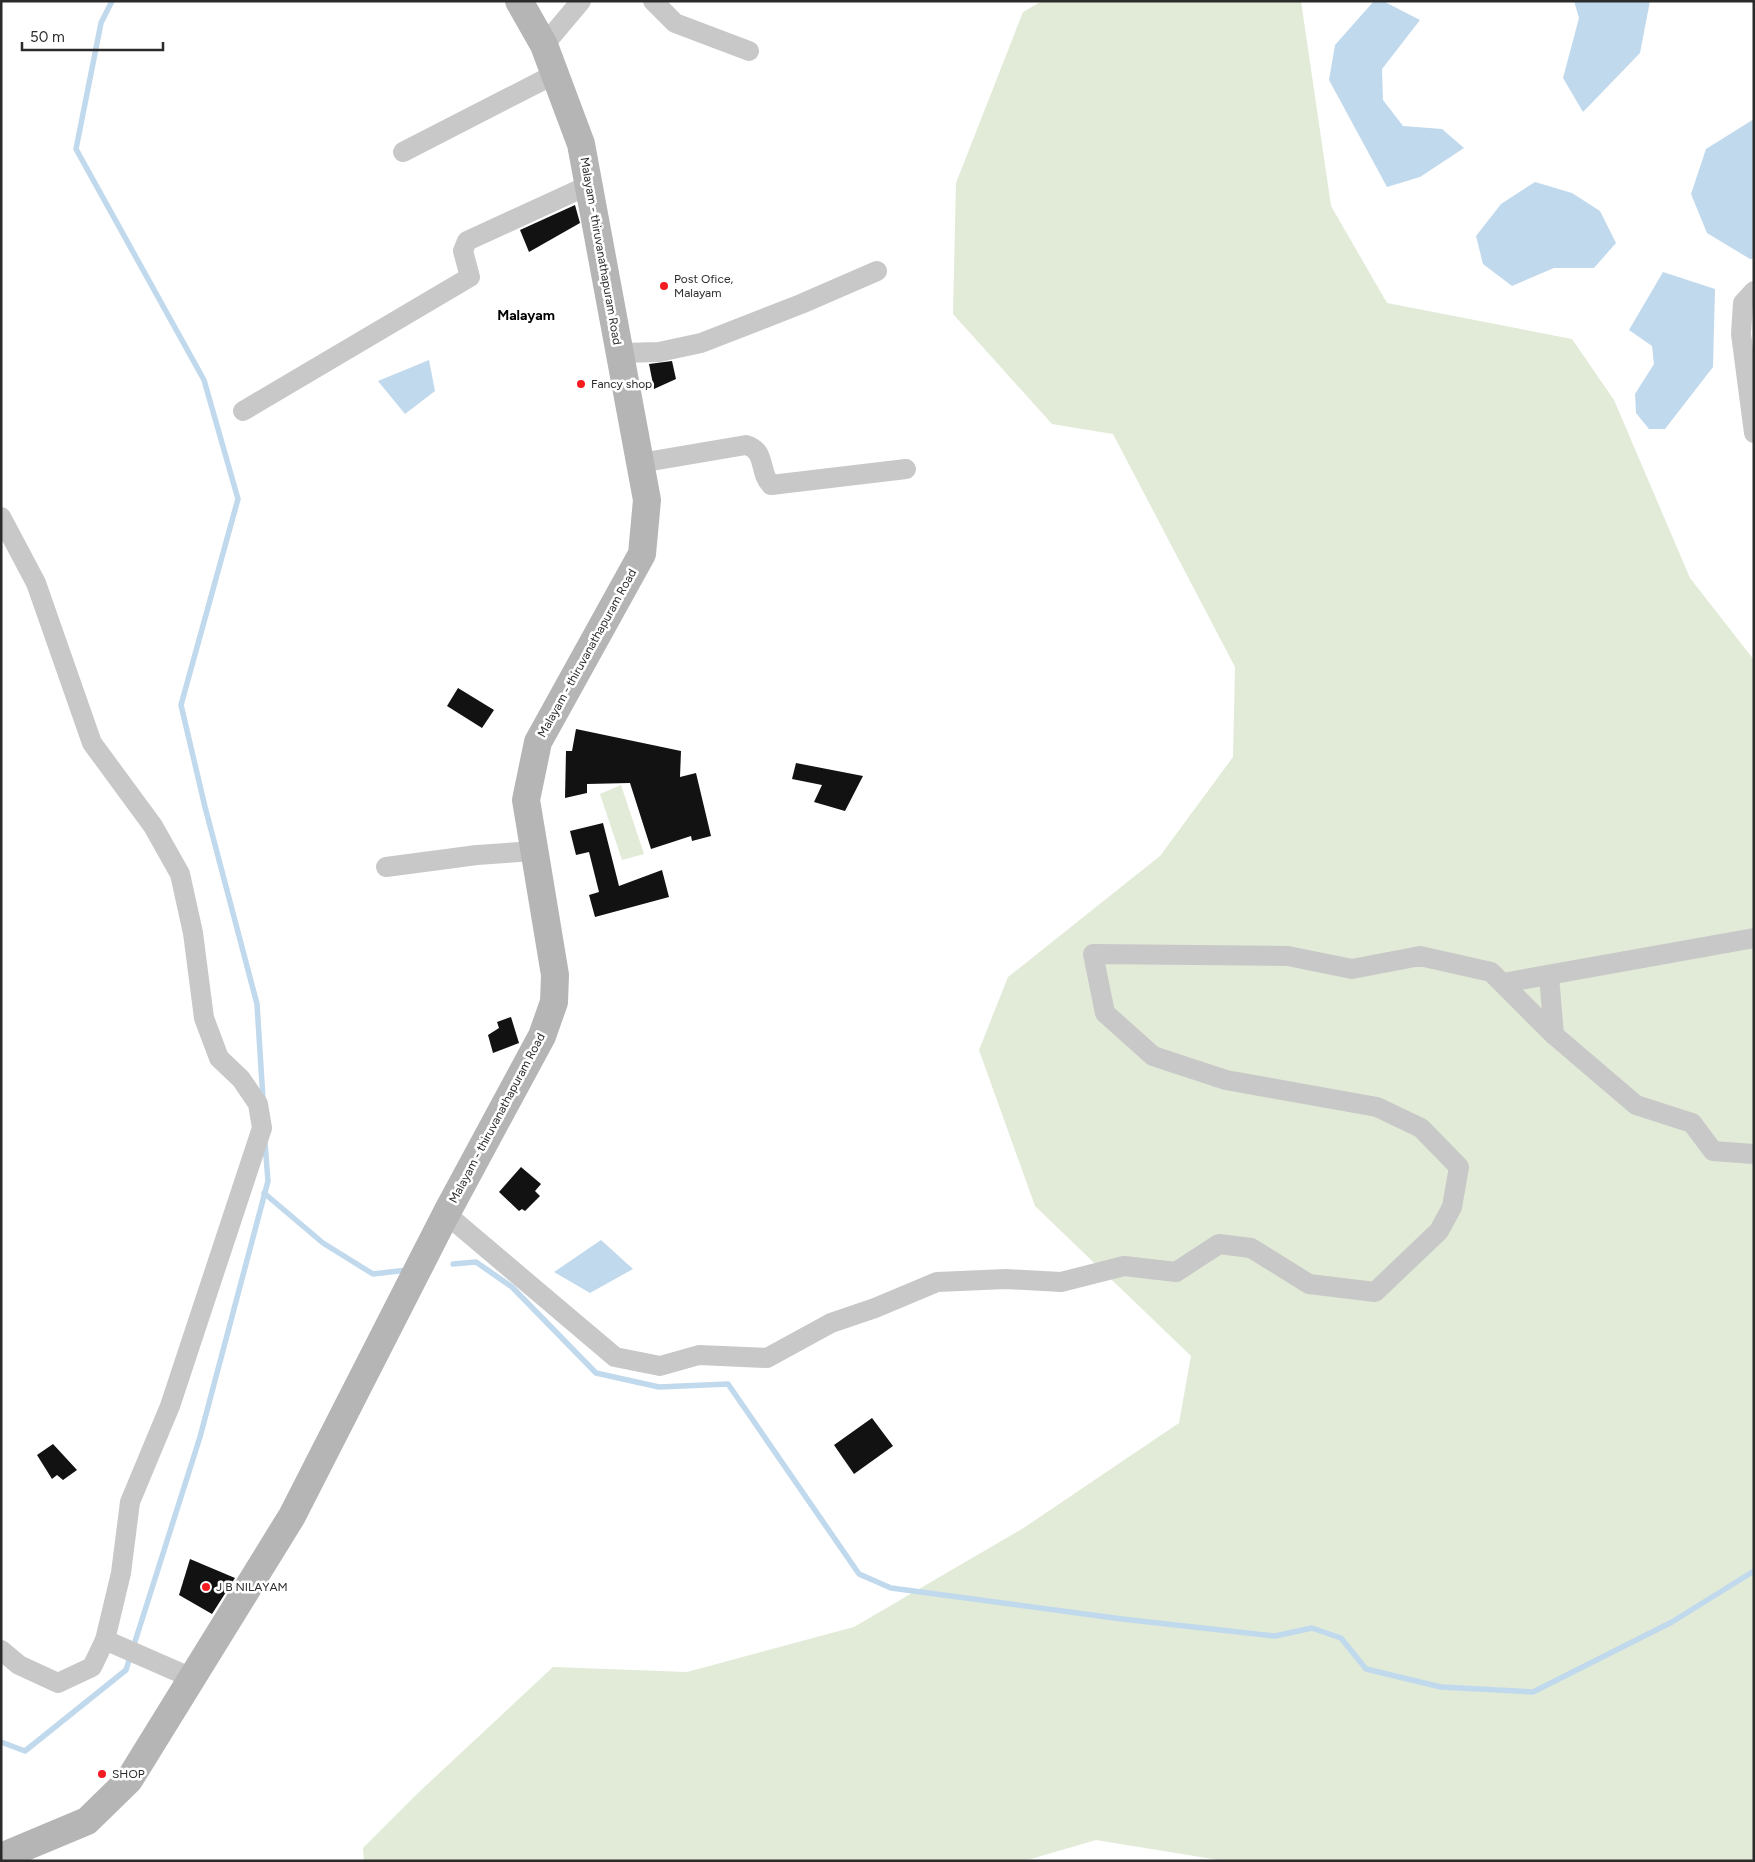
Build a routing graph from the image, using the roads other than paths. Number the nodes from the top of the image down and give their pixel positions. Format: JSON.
{"nodes":[{"id":1,"x":519,"y":1,"type":"edge"},
{"id":2,"x":581,"y":1,"type":"edge"},
{"id":3,"x":653,"y":1,"type":"edge"},
{"id":4,"x":544,"y":45,"type":"junction"},
{"id":5,"x":749,"y":51,"type":"dead end"},
{"id":6,"x":555,"y":74,"type":"junction"},
{"id":7,"x":402,"y":152,"type":"dead end"},
{"id":8,"x":589,"y":185,"type":"junction"},
{"id":9,"x":877,"y":271,"type":"dead end"},
{"id":10,"x":1754,"y":291,"type":"edge"},
{"id":11,"x":620,"y":353,"type":"junction"},
{"id":12,"x":243,"y":411,"type":"dead end"},
{"id":13,"x":1754,"y":433,"type":"edge"},
{"id":14,"x":640,"y":462,"type":"junction"},
{"id":15,"x":906,"y":469,"type":"dead end"},
{"id":16,"x":1,"y":517,"type":"edge"},
{"id":17,"x":534,"y":851,"type":"junction"},
{"id":18,"x":386,"y":868,"type":"dead end"},
{"id":19,"x":1754,"y":938,"type":"edge"},
{"id":20,"x":1549,"y":976,"type":"junction"},
{"id":21,"x":1503,"y":984,"type":"junction"},
{"id":22,"x":1554,"y":1035,"type":"junction"},
{"id":23,"x":1754,"y":1154,"type":"edge"},
{"id":24,"x":446,"y":1214,"type":"junction"},
{"id":25,"x":113,"y":1644,"type":"junction"},
{"id":26,"x":1,"y":1650,"type":"edge"},
{"id":27,"x":192,"y":1678,"type":"junction"},
{"id":28,"x":1,"y":1857,"type":"edge"}],
"edges":[{"from":1,"to":4,"type":"main road","name":"Malayam - thiruvanathapuram Road"},
{"from":2,"to":4,"type":"street"},
{"from":3,"to":5,"type":"street"},
{"from":4,"to":6,"type":"main road","name":"Malayam - thiruvanathapuram Road"},
{"from":6,"to":7,"type":"street"},
{"from":6,"to":8,"type":"main road","name":"Malayam - thiruvanathapuram Road"},
{"from":8,"to":11,"type":"main road","name":"Malayam - thiruvanathapuram Road"},
{"from":8,"to":12,"type":"street"},
{"from":9,"to":11,"type":"street"},
{"from":10,"to":13,"type":"street"},
{"from":11,"to":14,"type":"main road","name":"Malayam - thiruvanathapuram Road"},
{"from":14,"to":15,"type":"street"},
{"from":14,"to":17,"type":"main road","name":"Malayam - thiruvanathapuram Road"},
{"from":16,"to":25,"type":"street"},
{"from":17,"to":18,"type":"street"},
{"from":17,"to":24,"type":"main road","name":"Malayam - thiruvanathapuram Road"},
{"from":19,"to":20,"type":"street"},
{"from":20,"to":21,"type":"street"},
{"from":20,"to":22,"type":"street"},
{"from":21,"to":22,"type":"street"},
{"from":21,"to":24,"type":"street"},
{"from":22,"to":23,"type":"street"},
{"from":24,"to":27,"type":"main road","name":"Malayam - thiruvanathapuram Road"},
{"from":25,"to":26,"type":"street"},
{"from":25,"to":27,"type":"street"},
{"from":27,"to":28,"type":"main road","name":"Malayam - thiruvanathapuram Road"}]}
